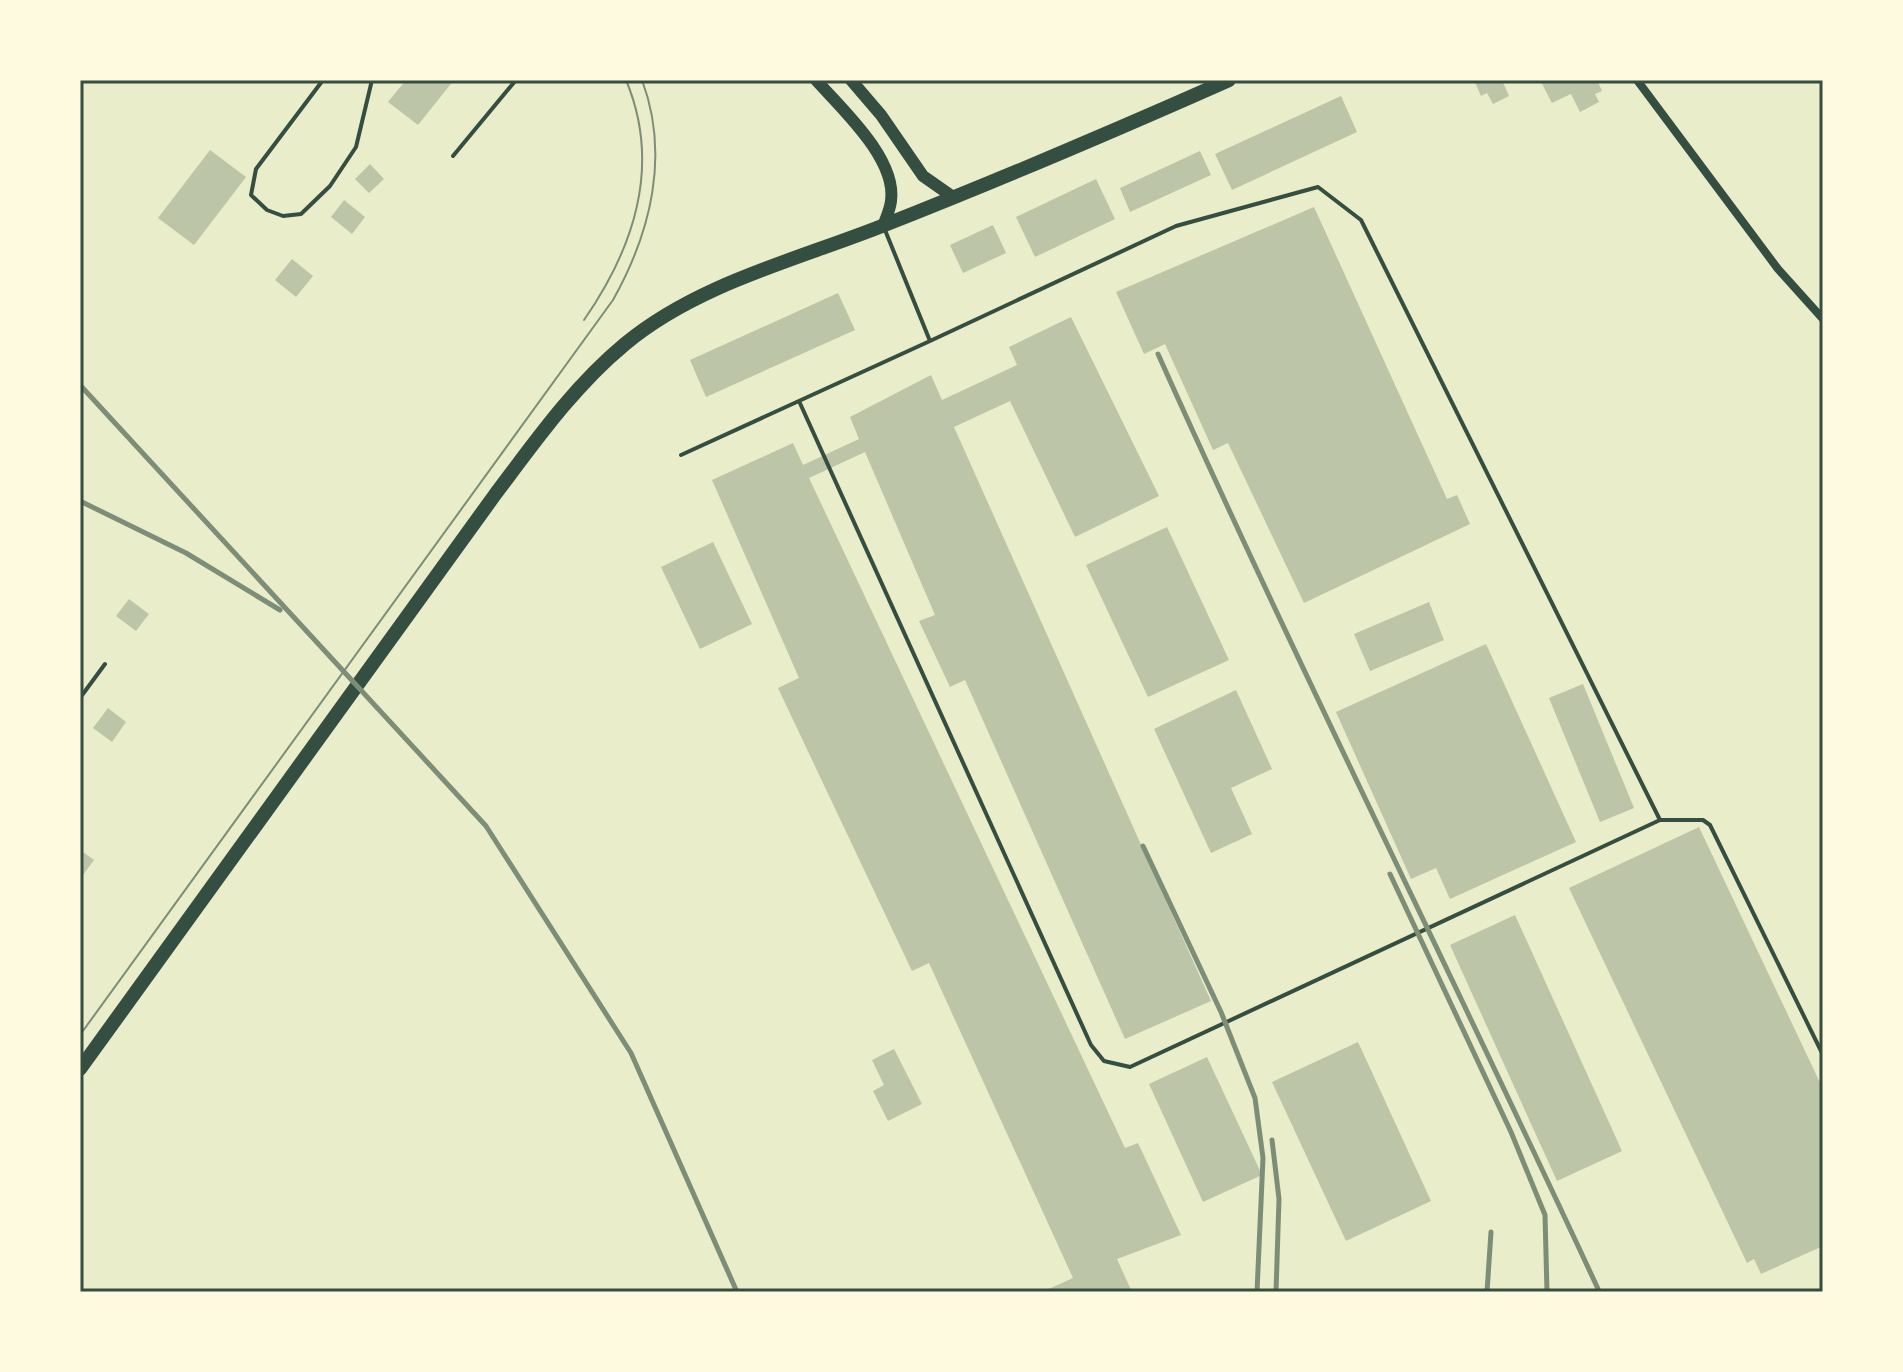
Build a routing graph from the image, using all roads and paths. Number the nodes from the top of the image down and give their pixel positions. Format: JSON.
{"nodes":[{"id":1,"x":323,"y":80,"type":"edge"},
{"id":2,"x":372,"y":80,"type":"edge"},
{"id":3,"x":516,"y":80,"type":"edge"},
{"id":4,"x":816,"y":80,"type":"edge"},
{"id":5,"x":851,"y":80,"type":"edge"},
{"id":6,"x":1229,"y":80,"type":"edge"},
{"id":7,"x":1637,"y":80,"type":"edge"},
{"id":8,"x":453,"y":156,"type":"dead end"},
{"id":9,"x":953,"y":197,"type":"junction"},
{"id":10,"x":883,"y":226,"type":"junction"},
{"id":11,"x":1823,"y":319,"type":"edge"},
{"id":12,"x":930,"y":341,"type":"junction"},
{"id":13,"x":799,"y":401,"type":"junction"},
{"id":14,"x":681,"y":455,"type":"dead end"},
{"id":15,"x":105,"y":664,"type":"dead end"},
{"id":16,"x":80,"y":698,"type":"edge"},
{"id":17,"x":1660,"y":820,"type":"junction"},
{"id":18,"x":1823,"y":1055,"type":"edge"},
{"id":19,"x":80,"y":1069,"type":"edge"}],
"edges":[{"from":1,"to":2,"type":"lane"},
{"from":3,"to":8,"type":"lane"},
{"from":4,"to":10,"type":"main road"},
{"from":5,"to":9,"type":"main road"},
{"from":6,"to":9,"type":"main road"},
{"from":7,"to":11,"type":"street"},
{"from":9,"to":10,"type":"main road"},
{"from":10,"to":12,"type":"lane"},
{"from":10,"to":19,"type":"main road"},
{"from":12,"to":13,"type":"lane"},
{"from":12,"to":17,"type":"lane"},
{"from":13,"to":14,"type":"lane"},
{"from":13,"to":17,"type":"lane"},
{"from":15,"to":16,"type":"lane"},
{"from":17,"to":18,"type":"lane"}]}
